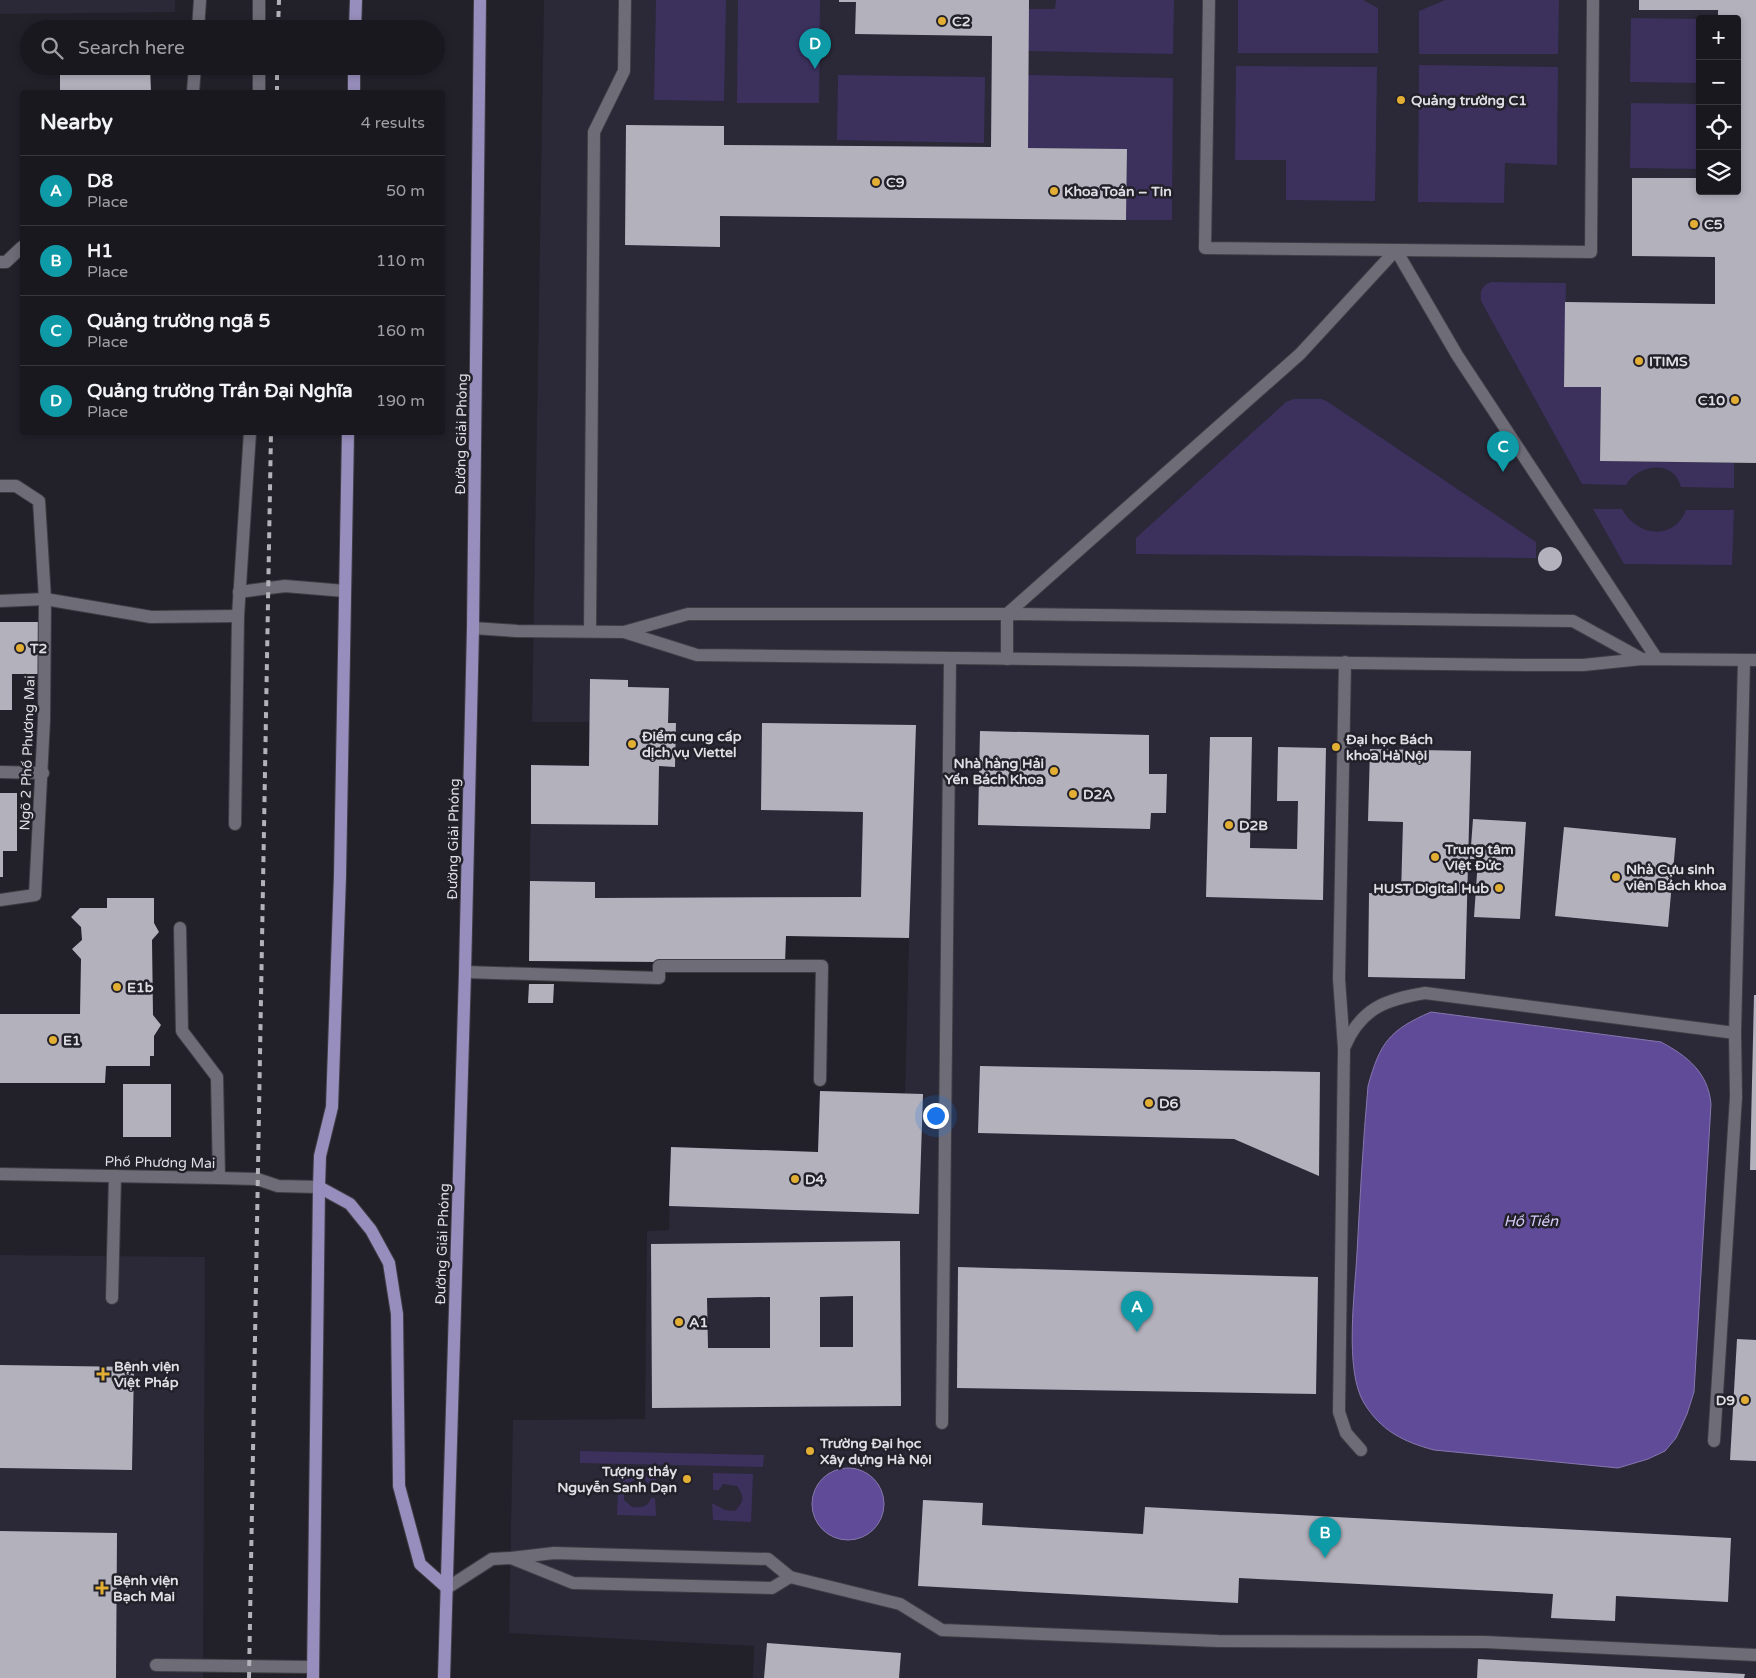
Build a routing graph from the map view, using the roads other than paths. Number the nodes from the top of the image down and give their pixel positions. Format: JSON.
{"nodes":[{"id":1,"x":200,"y":0,"type":"edge"},
{"id":2,"x":259,"y":0,"type":"edge"},
{"id":3,"x":356,"y":0,"type":"edge"},
{"id":4,"x":480,"y":0,"type":"edge"},
{"id":5,"x":625,"y":0,"type":"edge"},
{"id":6,"x":1208,"y":0,"type":"edge"},
{"id":7,"x":1593,"y":0,"type":"edge"},
{"id":8,"x":199,"y":20,"type":"edge"},
{"id":9,"x":259,"y":20,"type":"edge"},
{"id":10,"x":355,"y":20,"type":"edge"},
{"id":11,"x":194,"y":75,"type":"edge"},
{"id":12,"x":259,"y":75,"type":"edge"},
{"id":13,"x":354,"y":75,"type":"edge"},
{"id":14,"x":193,"y":90,"type":"edge"},
{"id":15,"x":259,"y":90,"type":"edge"},
{"id":16,"x":354,"y":90,"type":"edge"},
{"id":17,"x":20,"y":249,"type":"edge"},
{"id":18,"x":1396,"y":250,"type":"junction"},
{"id":19,"x":0,"y":262,"type":"edge"},
{"id":20,"x":250,"y":435,"type":"edge"},
{"id":21,"x":348,"y":435,"type":"edge"},
{"id":22,"x":0,"y":486,"type":"edge"},
{"id":23,"x":345,"y":591,"type":"junction"},
{"id":24,"x":239,"y":592,"type":"junction"},
{"id":25,"x":45,"y":599,"type":"junction"},
{"id":26,"x":0,"y":601,"type":"edge"},
{"id":27,"x":1007,"y":614,"type":"junction"},
{"id":28,"x":238,"y":616,"type":"junction"},
{"id":29,"x":473,"y":628,"type":"junction"},
{"id":30,"x":590,"y":631,"type":"junction"},
{"id":31,"x":624,"y":632,"type":"junction"},
{"id":32,"x":950,"y":658,"type":"junction"},
{"id":33,"x":1007,"y":658,"type":"junction"},
{"id":34,"x":1642,"y":658,"type":"junction"},
{"id":35,"x":1657,"y":658,"type":"junction"},
{"id":36,"x":1750,"y":660,"type":"edge"},
{"id":37,"x":1344,"y":662,"type":"junction"},
{"id":38,"x":0,"y":772,"type":"edge"},
{"id":39,"x":43,"y":773,"type":"junction"},
{"id":40,"x":235,"y":824,"type":"dead end"},
{"id":41,"x":0,"y":900,"type":"edge"},
{"id":42,"x":180,"y":928,"type":"dead end"},
{"id":43,"x":465,"y":972,"type":"junction"},
{"id":44,"x":1735,"y":1033,"type":"junction"},
{"id":45,"x":1344,"y":1048,"type":"junction"},
{"id":46,"x":820,"y":1080,"type":"dead end"},
{"id":47,"x":0,"y":1174,"type":"edge"},
{"id":48,"x":115,"y":1176,"type":"junction"},
{"id":49,"x":219,"y":1178,"type":"junction"},
{"id":50,"x":319,"y":1187,"type":"junction"},
{"id":51,"x":112,"y":1298,"type":"dead end"},
{"id":52,"x":942,"y":1423,"type":"dead end"},
{"id":53,"x":1714,"y":1441,"type":"dead end"},
{"id":54,"x":1361,"y":1450,"type":"dead end"},
{"id":55,"x":511,"y":1558,"type":"junction"},
{"id":56,"x":790,"y":1577,"type":"junction"},
{"id":57,"x":447,"y":1588,"type":"junction"},
{"id":58,"x":1756,"y":1655,"type":"edge"},
{"id":59,"x":156,"y":1665,"type":"dead end"},
{"id":60,"x":313,"y":1673,"type":"edge"},
{"id":61,"x":444,"y":1678,"type":"edge"}],
"edges":[{"from":1,"to":8,"type":"street"},
{"from":2,"to":9,"type":"street"},
{"from":3,"to":10,"type":"main road"},
{"from":4,"to":29,"type":"main road","name":"Đường Giải Phóng"},
{"from":5,"to":30,"type":"street"},
{"from":6,"to":18,"type":"street"},
{"from":7,"to":18,"type":"street"},
{"from":11,"to":14,"type":"street"},
{"from":12,"to":15,"type":"street"},
{"from":13,"to":16,"type":"main road"},
{"from":17,"to":19,"type":"street"},
{"from":18,"to":27,"type":"street"},
{"from":18,"to":35,"type":"street"},
{"from":20,"to":24,"type":"street"},
{"from":21,"to":23,"type":"main road"},
{"from":22,"to":25,"type":"street","name":"Ngõ 2 Phố Phương Mai"},
{"from":23,"to":24,"type":"street"},
{"from":23,"to":50,"type":"main road"},
{"from":24,"to":28,"type":"street"},
{"from":25,"to":26,"type":"street"},
{"from":25,"to":28,"type":"street"},
{"from":25,"to":39,"type":"street","name":"Ngõ 2 Phố Phương Mai"},
{"from":27,"to":31,"type":"street"},
{"from":27,"to":33,"type":"street"},
{"from":27,"to":34,"type":"street"},
{"from":28,"to":40,"type":"street"},
{"from":29,"to":30,"type":"street"},
{"from":29,"to":43,"type":"main road","name":"Đường Giải Phóng"},
{"from":30,"to":31,"type":"street"},
{"from":31,"to":32,"type":"street"},
{"from":32,"to":33,"type":"street"},
{"from":32,"to":52,"type":"street"},
{"from":33,"to":37,"type":"street"},
{"from":34,"to":35,"type":"street"},
{"from":34,"to":37,"type":"street"},
{"from":35,"to":36,"type":"street"},
{"from":36,"to":44,"type":"street"},
{"from":37,"to":45,"type":"street"},
{"from":38,"to":39,"type":"street"},
{"from":39,"to":41,"type":"street","name":"Ngõ 2 Phố Phương Mai"},
{"from":42,"to":49,"type":"street"},
{"from":43,"to":46,"type":"street"},
{"from":43,"to":57,"type":"main road","name":"Đường Giải Phóng"},
{"from":44,"to":45,"type":"street"},
{"from":44,"to":53,"type":"street"},
{"from":45,"to":54,"type":"street"},
{"from":47,"to":48,"type":"street","name":"Phố Phương Mai"},
{"from":48,"to":49,"type":"street","name":"Phố Phương Mai"},
{"from":48,"to":51,"type":"street"},
{"from":49,"to":50,"type":"street","name":"Phố Phương Mai"},
{"from":50,"to":57,"type":"main road"},
{"from":50,"to":60,"type":"main road"},
{"from":55,"to":56,"type":"street"},
{"from":55,"to":56,"type":"street"},
{"from":55,"to":57,"type":"street"},
{"from":56,"to":58,"type":"street"},
{"from":57,"to":61,"type":"main road","name":"Đường Giải Phóng"},
{"from":59,"to":60,"type":"street"}]}
